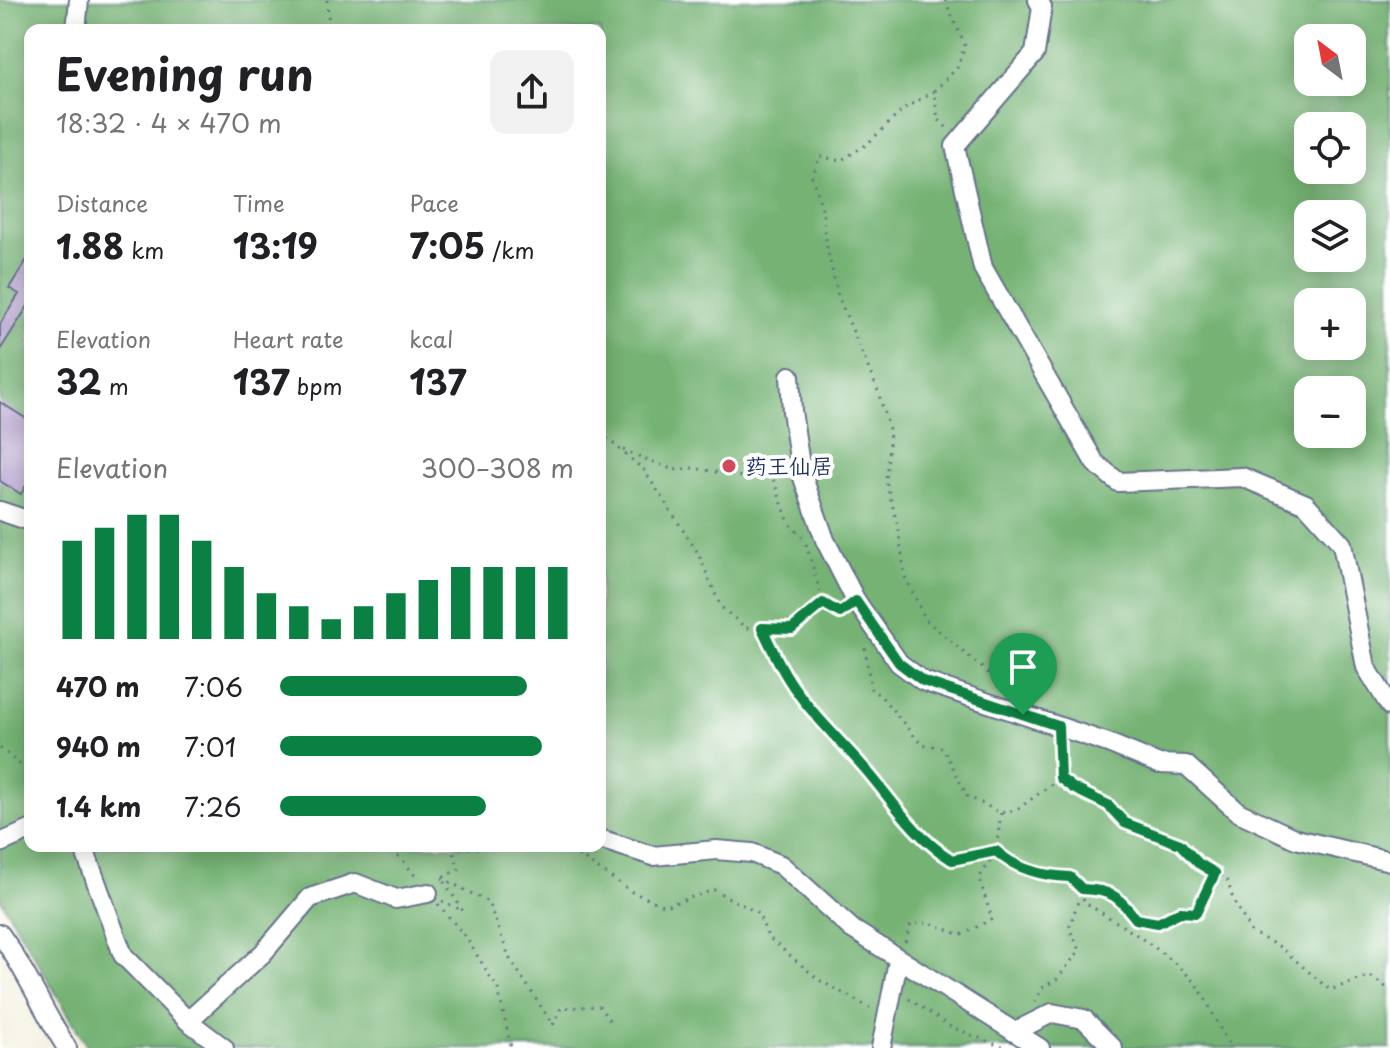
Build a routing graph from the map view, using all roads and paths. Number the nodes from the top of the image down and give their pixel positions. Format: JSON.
{"nodes":[{"id":1,"x":79,"y":0,"type":"edge"},
{"id":2,"x":327,"y":0,"type":"edge"},
{"id":3,"x":945,"y":0,"type":"edge"},
{"id":4,"x":1038,"y":0,"type":"edge"},
{"id":5,"x":77,"y":24,"type":"edge"},
{"id":6,"x":331,"y":24,"type":"edge"},
{"id":7,"x":934,"y":91,"type":"junction"},
{"id":8,"x":960,"y":141,"type":"junction"},
{"id":9,"x":790,"y":376,"type":"dead end"},
{"id":10,"x":606,"y":439,"type":"edge"},
{"id":11,"x":619,"y":449,"type":"junction"},
{"id":12,"x":0,"y":511,"type":"edge"},
{"id":13,"x":24,"y":519,"type":"edge"},
{"id":14,"x":805,"y":540,"type":"junction"},
{"id":15,"x":825,"y":540,"type":"junction"},
{"id":16,"x":856,"y":601,"type":"junction"},
{"id":17,"x":823,"y":603,"type":"junction"},
{"id":18,"x":840,"y":613,"type":"junction"},
{"id":19,"x":848,"y":621,"type":"dead end"},
{"id":20,"x":762,"y":628,"type":"junction"},
{"id":21,"x":864,"y":637,"type":"dead end"},
{"id":22,"x":1390,"y":706,"type":"edge"},
{"id":23,"x":1023,"y":715,"type":"junction"},
{"id":24,"x":1058,"y":726,"type":"junction"},
{"id":25,"x":0,"y":748,"type":"edge"},
{"id":26,"x":24,"y":768,"type":"edge"},
{"id":27,"x":1060,"y":778,"type":"junction"},
{"id":28,"x":1001,"y":813,"type":"junction"},
{"id":29,"x":24,"y":833,"type":"edge"},
{"id":30,"x":606,"y":841,"type":"edge"},
{"id":31,"x":0,"y":843,"type":"edge"},
{"id":32,"x":996,"y":851,"type":"junction"},
{"id":33,"x":85,"y":852,"type":"edge"},
{"id":34,"x":393,"y":852,"type":"edge"},
{"id":35,"x":453,"y":852,"type":"edge"},
{"id":36,"x":574,"y":852,"type":"edge"},
{"id":37,"x":1390,"y":861,"type":"edge"},
{"id":38,"x":1215,"y":873,"type":"junction"},
{"id":39,"x":442,"y":878,"type":"junction"},
{"id":40,"x":1082,"y":889,"type":"junction"},
{"id":41,"x":428,"y":893,"type":"junction"},
{"id":42,"x":0,"y":934,"type":"edge"},
{"id":43,"x":898,"y":961,"type":"junction"},
{"id":44,"x":893,"y":986,"type":"junction"},
{"id":45,"x":1390,"y":990,"type":"edge"},
{"id":46,"x":1035,"y":1002,"type":"dead end"},
{"id":47,"x":887,"y":1017,"type":"junction"},
{"id":48,"x":188,"y":1021,"type":"junction"},
{"id":49,"x":612,"y":1024,"type":"dead end"},
{"id":50,"x":1009,"y":1040,"type":"edge"},
{"id":51,"x":67,"y":1048,"type":"edge"},
{"id":52,"x":224,"y":1048,"type":"edge"},
{"id":53,"x":511,"y":1048,"type":"edge"},
{"id":54,"x":881,"y":1048,"type":"edge"},
{"id":55,"x":1040,"y":1048,"type":"edge"},
{"id":56,"x":1113,"y":1048,"type":"edge"},
{"id":57,"x":1232,"y":1048,"type":"edge"}],
"edges":[{"from":1,"to":5,"type":"street"},
{"from":2,"to":6,"type":"path"},
{"from":3,"to":7,"type":"path"},
{"from":4,"to":8,"type":"street"},
{"from":7,"to":8,"type":"path"},
{"from":7,"to":23,"type":"path"},
{"from":8,"to":22,"type":"street"},
{"from":9,"to":15,"type":"street"},
{"from":10,"to":11,"type":"path"},
{"from":11,"to":14,"type":"path"},
{"from":11,"to":20,"type":"path"},
{"from":12,"to":13,"type":"street"},
{"from":14,"to":15,"type":"path"},
{"from":14,"to":17,"type":"path"},
{"from":15,"to":16,"type":"street"},
{"from":16,"to":18,"type":"path"},
{"from":16,"to":23,"type":"street"},
{"from":17,"to":18,"type":"path"},
{"from":17,"to":20,"type":"path"},
{"from":18,"to":19,"type":"path"},
{"from":20,"to":32,"type":"path"},
{"from":21,"to":28,"type":"path"},
{"from":23,"to":24,"type":"street"},
{"from":24,"to":27,"type":"path"},
{"from":24,"to":37,"type":"street"},
{"from":25,"to":26,"type":"path"},
{"from":27,"to":28,"type":"path"},
{"from":27,"to":38,"type":"path"},
{"from":28,"to":32,"type":"path"},
{"from":29,"to":31,"type":"street"},
{"from":30,"to":43,"type":"street"},
{"from":32,"to":40,"type":"path"},
{"from":32,"to":43,"type":"path"},
{"from":33,"to":48,"type":"street"},
{"from":34,"to":41,"type":"path"},
{"from":35,"to":39,"type":"path"},
{"from":36,"to":47,"type":"path"},
{"from":38,"to":40,"type":"path"},
{"from":38,"to":45,"type":"path"},
{"from":39,"to":41,"type":"path"},
{"from":39,"to":49,"type":"path"},
{"from":40,"to":46,"type":"path"},
{"from":40,"to":57,"type":"path"},
{"from":41,"to":48,"type":"street"},
{"from":41,"to":53,"type":"path"},
{"from":42,"to":51,"type":"street"},
{"from":43,"to":44,"type":"street"},
{"from":43,"to":50,"type":"street"},
{"from":44,"to":47,"type":"street"},
{"from":44,"to":50,"type":"path"},
{"from":47,"to":54,"type":"street"},
{"from":48,"to":52,"type":"street"},
{"from":50,"to":55,"type":"street"},
{"from":50,"to":56,"type":"street"}]}
